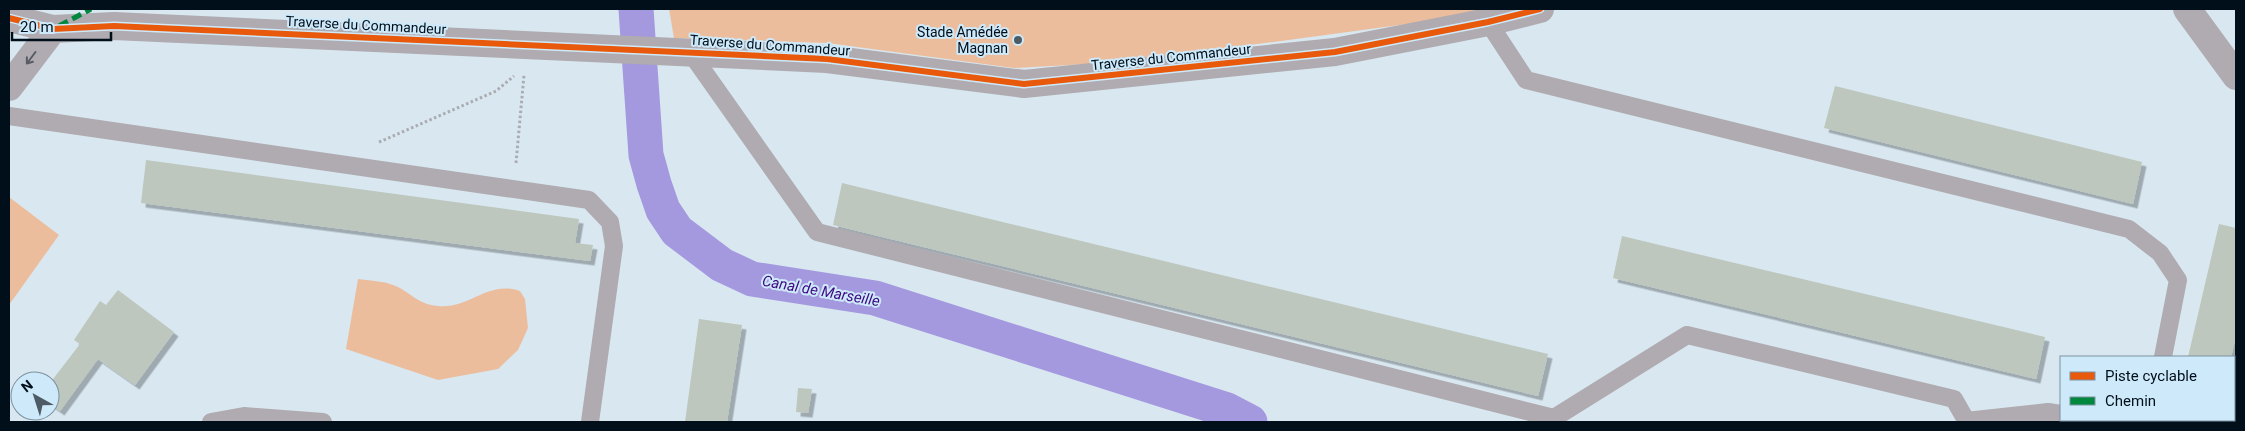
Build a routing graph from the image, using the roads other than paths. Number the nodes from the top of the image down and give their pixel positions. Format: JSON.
{"nodes":[{"id":1,"x":1540,"y":9,"type":"edge"},
{"id":2,"x":2187,"y":9,"type":"edge"},
{"id":3,"x":9,"y":18,"type":"edge"},
{"id":4,"x":54,"y":19,"type":"edge"},
{"id":5,"x":1488,"y":22,"type":"junction"},
{"id":6,"x":690,"y":52,"type":"junction"},
{"id":7,"x":2236,"y":76,"type":"edge"},
{"id":8,"x":9,"y":87,"type":"edge"},
{"id":9,"x":9,"y":116,"type":"edge"},
{"id":10,"x":2163,"y":356,"type":"edge"},
{"id":11,"x":2060,"y":414,"type":"edge"},
{"id":12,"x":211,"y":422,"type":"edge"},
{"id":13,"x":323,"y":422,"type":"edge"},
{"id":14,"x":590,"y":422,"type":"edge"},
{"id":15,"x":1966,"y":422,"type":"edge"}],
"edges":[{"from":1,"to":5,"type":"street","name":"Traverse du Commandeur"},
{"from":2,"to":7,"type":"street"},
{"from":3,"to":4,"type":"street","name":"Traverse du Commandeur"},
{"from":4,"to":6,"type":"street","name":"Traverse du Commandeur"},
{"from":4,"to":8,"type":"street","one_way":true},
{"from":5,"to":6,"type":"street","name":"Traverse du Commandeur"},
{"from":5,"to":10,"type":"lane"},
{"from":6,"to":15,"type":"lane"},
{"from":9,"to":14,"type":"lane"},
{"from":11,"to":15,"type":"lane"},
{"from":12,"to":13,"type":"lane"}]}
